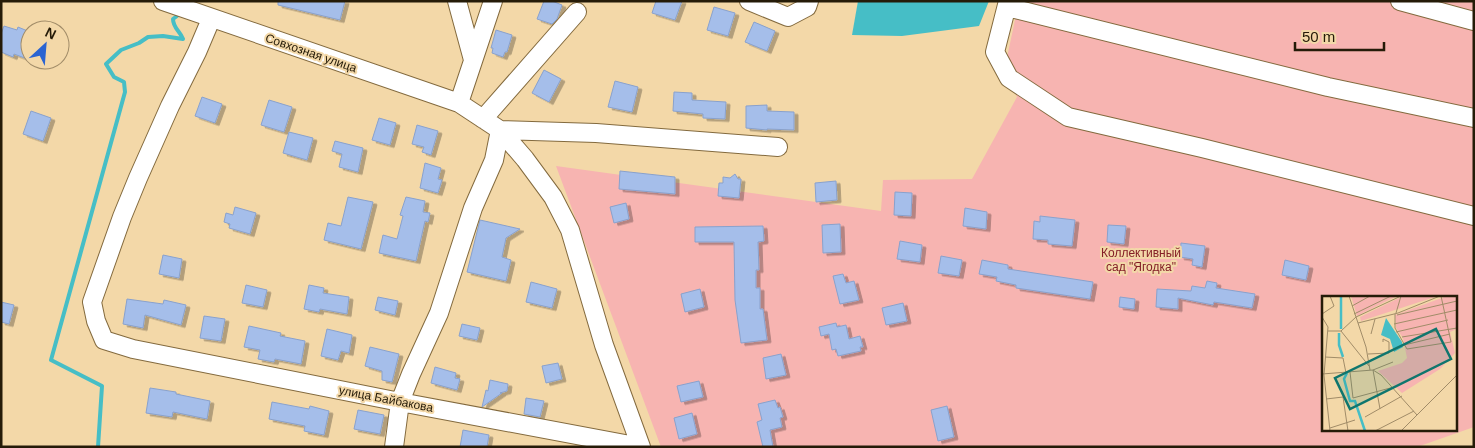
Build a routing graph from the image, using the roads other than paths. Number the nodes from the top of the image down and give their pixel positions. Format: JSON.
{"nodes":[{"id":1,"x":163,"y":1,"type":"edge"},
{"id":2,"x":458,"y":1,"type":"edge"},
{"id":3,"x":493,"y":1,"type":"edge"},
{"id":4,"x":749,"y":1,"type":"edge"},
{"id":5,"x":809,"y":1,"type":"edge"},
{"id":6,"x":1400,"y":1,"type":"edge"},
{"id":7,"x":1008,"y":4,"type":"edge"},
{"id":8,"x":581,"y":7,"type":"edge"},
{"id":9,"x":211,"y":19,"type":"junction"},
{"id":10,"x":1474,"y":21,"type":"edge"},
{"id":11,"x":473,"y":60,"type":"junction"},
{"id":12,"x":459,"y":103,"type":"junction"},
{"id":13,"x":1474,"y":118,"type":"edge"},
{"id":14,"x":484,"y":119,"type":"junction"},
{"id":15,"x":500,"y":130,"type":"junction"},
{"id":16,"x":778,"y":147,"type":"dead end"},
{"id":17,"x":1474,"y":216,"type":"edge"},
{"id":18,"x":400,"y":402,"type":"junction"},
{"id":19,"x":394,"y":447,"type":"edge"},
{"id":20,"x":641,"y":447,"type":"edge"}],
"edges":[{"from":1,"to":9,"type":"street","name":"Совхозная улица"},
{"from":2,"to":11,"type":"street"},
{"from":3,"to":11,"type":"street"},
{"from":4,"to":5,"type":"street"},
{"from":6,"to":10,"type":"street"},
{"from":7,"to":13,"type":"street"},
{"from":7,"to":17,"type":"street"},
{"from":8,"to":14,"type":"street"},
{"from":9,"to":12,"type":"street","name":"Совхозная улица"},
{"from":9,"to":18,"type":"street","name":"улица Байбакова"},
{"from":11,"to":12,"type":"street"},
{"from":12,"to":14,"type":"street","name":"улица Байбакова"},
{"from":14,"to":15,"type":"street","name":"улица Байбакова"},
{"from":15,"to":16,"type":"street"},
{"from":15,"to":18,"type":"street"},
{"from":15,"to":20,"type":"street","name":"улица Байбакова"},
{"from":18,"to":19,"type":"street"},
{"from":18,"to":20,"type":"street","name":"улица Байбакова"}]}
